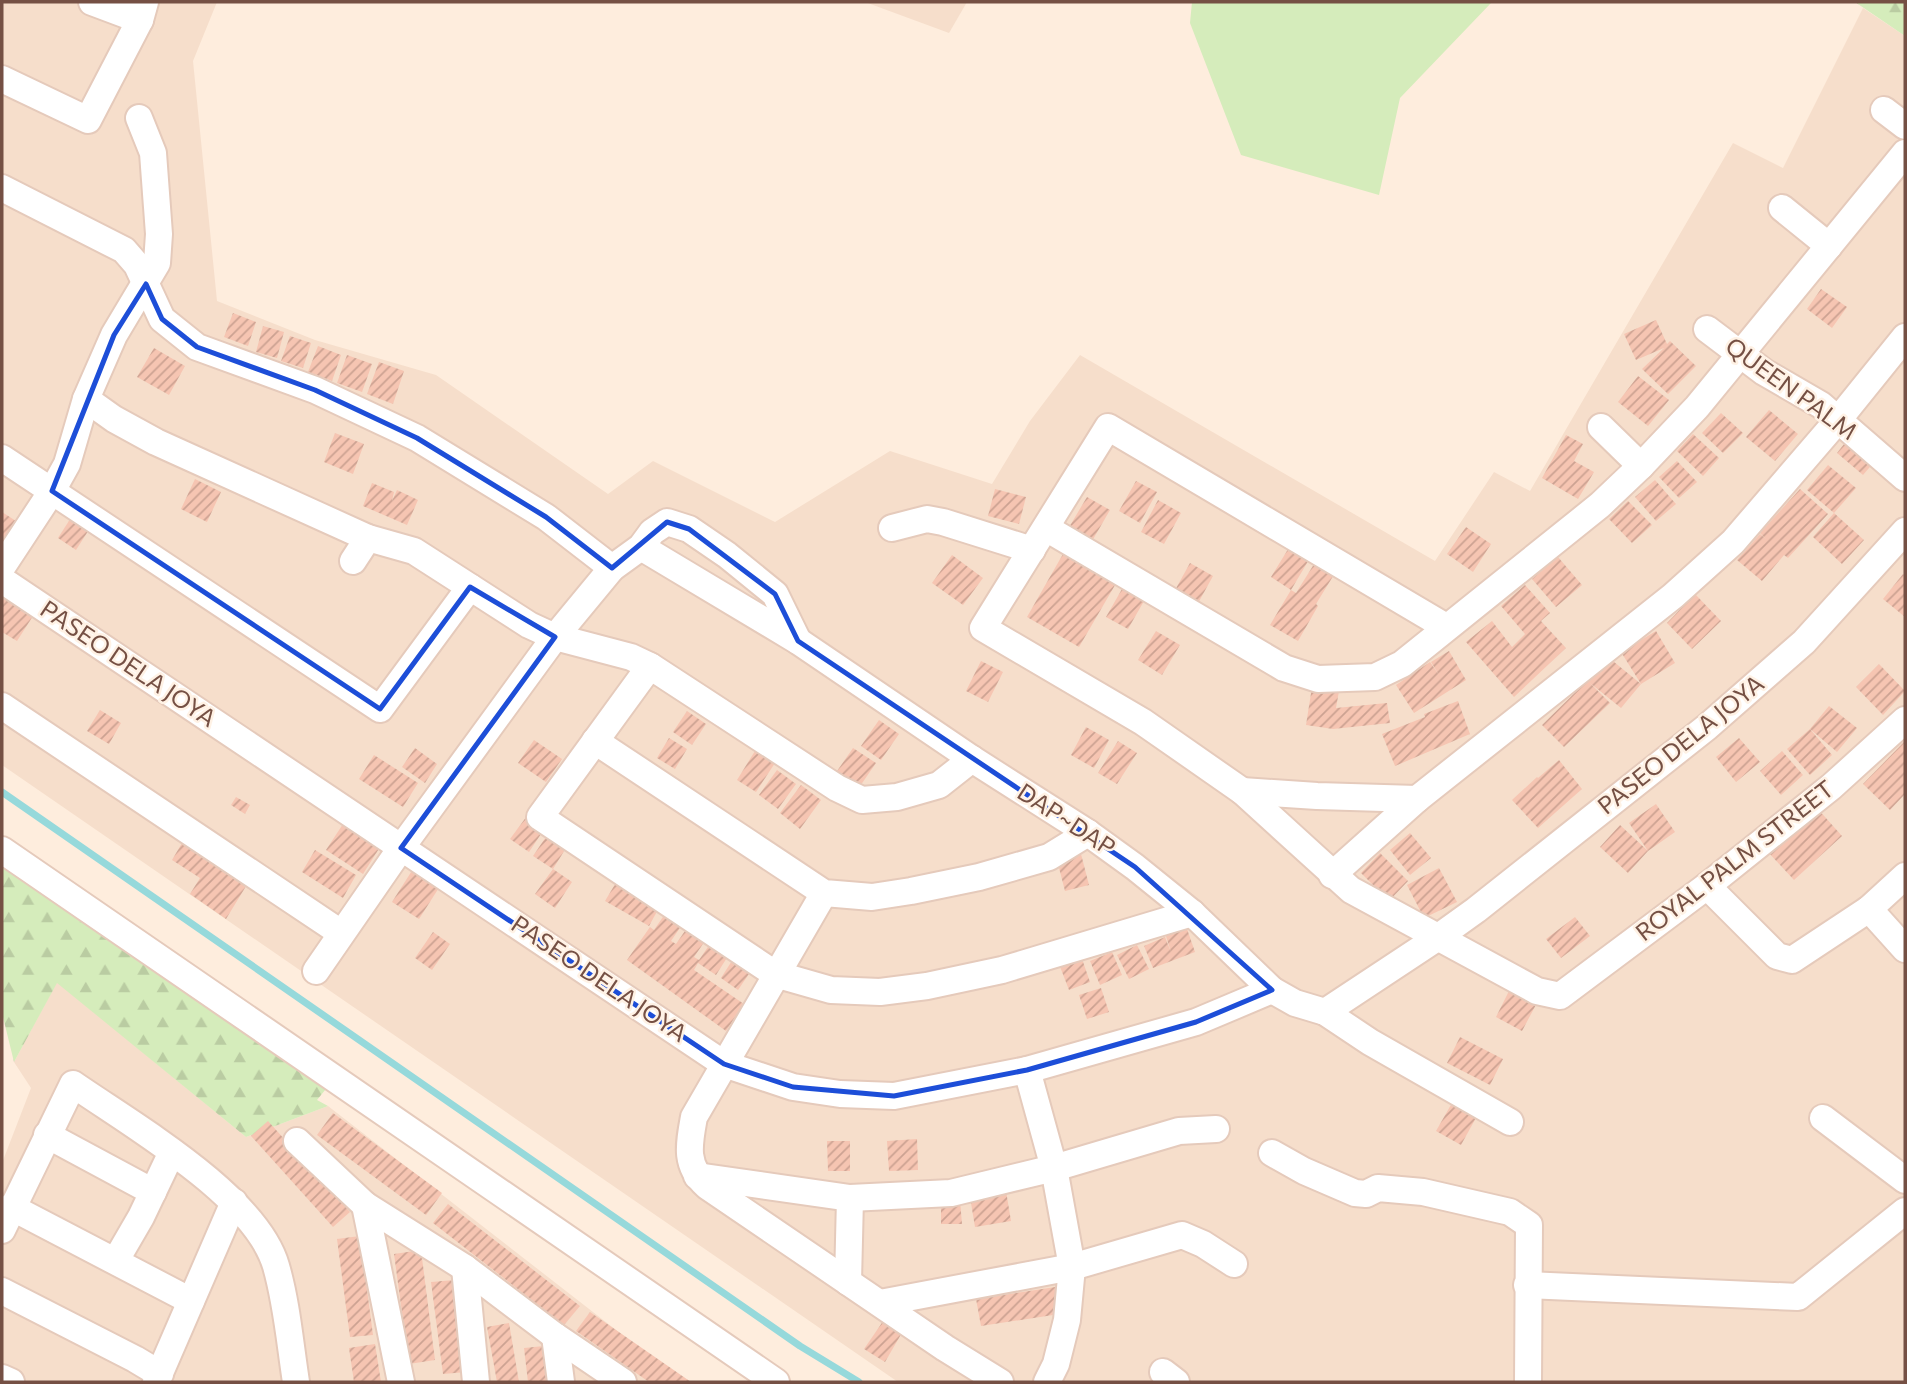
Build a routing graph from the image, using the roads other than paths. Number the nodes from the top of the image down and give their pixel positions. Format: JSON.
{"nodes":[{"id":1,"x":92,"y":2,"type":"edge"},
{"id":2,"x":142,"y":11,"type":"edge"},
{"id":3,"x":2,"y":79,"type":"edge"},
{"id":4,"x":1884,"y":110,"type":"dead end"},
{"id":5,"x":139,"y":118,"type":"dead end"},
{"id":6,"x":1905,"y":126,"type":"edge"},
{"id":7,"x":1905,"y":153,"type":"edge"},
{"id":8,"x":2,"y":188,"type":"edge"},
{"id":9,"x":1782,"y":208,"type":"dead end"},
{"id":10,"x":1829,"y":246,"type":"junction"},
{"id":11,"x":146,"y":284,"type":"junction"},
{"id":12,"x":1707,"y":329,"type":"dead end"},
{"id":13,"x":1905,"y":337,"type":"edge"},
{"id":14,"x":1740,"y":354,"type":"junction"},
{"id":15,"x":86,"y":399,"type":"junction"},
{"id":16,"x":1838,"y":420,"type":"junction"},
{"id":17,"x":1601,"y":427,"type":"dead end"},
{"id":18,"x":2,"y":458,"type":"edge"},
{"id":19,"x":1641,"y":467,"type":"junction"},
{"id":20,"x":1905,"y":478,"type":"edge"},
{"id":21,"x":52,"y":491,"type":"junction"},
{"id":22,"x":892,"y":528,"type":"dead end"},
{"id":23,"x":1905,"y":531,"type":"edge"},
{"id":24,"x":368,"y":538,"type":"junction"},
{"id":25,"x":1039,"y":539,"type":"junction"},
{"id":26,"x":640,"y":547,"type":"junction"},
{"id":27,"x":353,"y":561,"type":"dead end"},
{"id":28,"x":2,"y":567,"type":"edge"},
{"id":29,"x":612,"y":568,"type":"junction"},
{"id":30,"x":2,"y":580,"type":"edge"},
{"id":31,"x":470,"y":587,"type":"junction"},
{"id":32,"x":1446,"y":627,"type":"junction"},
{"id":33,"x":555,"y":637,"type":"junction"},
{"id":34,"x":798,"y":641,"type":"junction"},
{"id":35,"x":650,"y":666,"type":"junction"},
{"id":36,"x":2,"y":706,"type":"edge"},
{"id":37,"x":1905,"y":720,"type":"edge"},
{"id":38,"x":595,"y":741,"type":"junction"},
{"id":39,"x":972,"y":759,"type":"junction"},
{"id":40,"x":1242,"y":791,"type":"junction"},
{"id":41,"x":1417,"y":799,"type":"junction"},
{"id":42,"x":1088,"y":833,"type":"junction"},
{"id":43,"x":401,"y":848,"type":"junction"},
{"id":44,"x":2,"y":850,"type":"edge"},
{"id":45,"x":1332,"y":875,"type":"junction"},
{"id":46,"x":1905,"y":876,"type":"edge"},
{"id":47,"x":1707,"y":886,"type":"junction"},
{"id":48,"x":824,"y":893,"type":"junction"},
{"id":49,"x":1869,"y":909,"type":"junction"},
{"id":50,"x":1192,"y":913,"type":"junction"},
{"id":51,"x":341,"y":933,"type":"junction"},
{"id":52,"x":1437,"y":939,"type":"junction"},
{"id":53,"x":1905,"y":949,"type":"edge"},
{"id":54,"x":316,"y":971,"type":"dead end"},
{"id":55,"x":775,"y":974,"type":"junction"},
{"id":56,"x":1272,"y":990,"type":"junction"},
{"id":57,"x":1325,"y":1012,"type":"junction"},
{"id":58,"x":724,"y":1064,"type":"junction"},
{"id":59,"x":1027,"y":1070,"type":"junction"},
{"id":60,"x":1823,"y":1118,"type":"dead end"},
{"id":61,"x":1510,"y":1122,"type":"dead end"},
{"id":62,"x":1216,"y":1129,"type":"dead end"},
{"id":63,"x":47,"y":1135,"type":"junction"},
{"id":64,"x":297,"y":1141,"type":"dead end"},
{"id":65,"x":172,"y":1152,"type":"junction"},
{"id":66,"x":1272,"y":1153,"type":"dead end"},
{"id":67,"x":1054,"y":1168,"type":"junction"},
{"id":68,"x":696,"y":1176,"type":"junction"},
{"id":69,"x":1905,"y":1180,"type":"edge"},
{"id":70,"x":153,"y":1192,"type":"junction"},
{"id":71,"x":850,"y":1198,"type":"junction"},
{"id":72,"x":234,"y":1202,"type":"junction"},
{"id":73,"x":365,"y":1205,"type":"junction"},
{"id":74,"x":1905,"y":1211,"type":"edge"},
{"id":75,"x":7,"y":1218,"type":"edge"},
{"id":76,"x":116,"y":1260,"type":"junction"},
{"id":77,"x":1234,"y":1264,"type":"dead end"},
{"id":78,"x":1072,"y":1267,"type":"junction"},
{"id":79,"x":465,"y":1268,"type":"junction"},
{"id":80,"x":848,"y":1282,"type":"junction"},
{"id":81,"x":1527,"y":1285,"type":"junction"},
{"id":82,"x":2,"y":1291,"type":"edge"},
{"id":83,"x":191,"y":1301,"type":"junction"},
{"id":84,"x":880,"y":1303,"type":"junction"},
{"id":85,"x":555,"y":1336,"type":"junction"},
{"id":86,"x":2,"y":1378,"type":"edge"},
{"id":87,"x":158,"y":1378,"type":"edge"},
{"id":88,"x":11,"y":1382,"type":"edge"},
{"id":89,"x":296,"y":1382,"type":"edge"},
{"id":90,"x":401,"y":1382,"type":"edge"},
{"id":91,"x":476,"y":1382,"type":"edge"},
{"id":92,"x":561,"y":1382,"type":"edge"},
{"id":93,"x":623,"y":1382,"type":"edge"},
{"id":94,"x":776,"y":1382,"type":"edge"},
{"id":95,"x":1000,"y":1382,"type":"edge"},
{"id":96,"x":1047,"y":1382,"type":"edge"},
{"id":97,"x":1528,"y":1382,"type":"edge"}],
"edges":[{"from":1,"to":2,"type":"street"},
{"from":2,"to":3,"type":"street"},
{"from":4,"to":6,"type":"street"},
{"from":5,"to":11,"type":"street"},
{"from":7,"to":10,"type":"street"},
{"from":8,"to":11,"type":"street"},
{"from":9,"to":10,"type":"street"},
{"from":10,"to":14,"type":"street"},
{"from":11,"to":15,"type":"street"},
{"from":11,"to":29,"type":"street"},
{"from":12,"to":14,"type":"street","name":"QUEEN PALM"},
{"from":13,"to":16,"type":"street"},
{"from":14,"to":16,"type":"street","name":"QUEEN PALM"},
{"from":14,"to":19,"type":"street"},
{"from":15,"to":21,"type":"street"},
{"from":15,"to":24,"type":"street"},
{"from":16,"to":20,"type":"street","name":"QUEEN PALM"},
{"from":16,"to":41,"type":"street"},
{"from":17,"to":19,"type":"street"},
{"from":18,"to":21,"type":"street"},
{"from":19,"to":32,"type":"street"},
{"from":21,"to":28,"type":"street"},
{"from":21,"to":31,"type":"street"},
{"from":22,"to":25,"type":"street"},
{"from":23,"to":52,"type":"street","name":"PASEO DELA JOYA"},
{"from":24,"to":27,"type":"street"},
{"from":24,"to":31,"type":"street"},
{"from":25,"to":32,"type":"street"},
{"from":25,"to":32,"type":"street"},
{"from":25,"to":40,"type":"street"},
{"from":26,"to":29,"type":"street"},
{"from":26,"to":34,"type":"street","name":"DAP~DAP"},
{"from":26,"to":34,"type":"street"},
{"from":29,"to":33,"type":"street"},
{"from":30,"to":43,"type":"street","name":"PASEO DELA JOYA"},
{"from":31,"to":33,"type":"street"},
{"from":33,"to":35,"type":"street"},
{"from":33,"to":43,"type":"street"},
{"from":34,"to":39,"type":"street","name":"DAP~DAP"},
{"from":35,"to":38,"type":"street"},
{"from":35,"to":39,"type":"street"},
{"from":36,"to":51,"type":"street"},
{"from":37,"to":47,"type":"street","name":"ROYAL PALM STREET"},
{"from":38,"to":48,"type":"street"},
{"from":38,"to":55,"type":"street"},
{"from":39,"to":42,"type":"street","name":"DAP~DAP"},
{"from":40,"to":41,"type":"street"},
{"from":40,"to":45,"type":"street"},
{"from":41,"to":45,"type":"street"},
{"from":42,"to":48,"type":"street"},
{"from":42,"to":50,"type":"street","name":"DAP~DAP"},
{"from":43,"to":51,"type":"street"},
{"from":43,"to":58,"type":"street","name":"PASEO DELA JOYA"},
{"from":44,"to":94,"type":"street"},
{"from":45,"to":52,"type":"street"},
{"from":46,"to":49,"type":"street"},
{"from":47,"to":49,"type":"street"},
{"from":47,"to":52,"type":"street","name":"ROYAL PALM STREET"},
{"from":48,"to":55,"type":"street"},
{"from":49,"to":53,"type":"street"},
{"from":50,"to":55,"type":"street"},
{"from":50,"to":56,"type":"street","name":"DAP~DAP"},
{"from":51,"to":54,"type":"street"},
{"from":52,"to":57,"type":"street","name":"PASEO DELA JOYA"},
{"from":55,"to":58,"type":"street"},
{"from":56,"to":57,"type":"street","name":"DAP~DAP"},
{"from":56,"to":59,"type":"street","name":"PASEO DELA JOYA"},
{"from":57,"to":61,"type":"street","name":"DAP~DAP"},
{"from":58,"to":59,"type":"street","name":"PASEO DELA JOYA"},
{"from":58,"to":68,"type":"street"},
{"from":59,"to":67,"type":"street"},
{"from":60,"to":69,"type":"street"},
{"from":62,"to":67,"type":"street"},
{"from":63,"to":65,"type":"street"},
{"from":63,"to":70,"type":"street"},
{"from":63,"to":75,"type":"street"},
{"from":64,"to":73,"type":"street"},
{"from":65,"to":70,"type":"street"},
{"from":65,"to":72,"type":"street"},
{"from":66,"to":81,"type":"street"},
{"from":67,"to":71,"type":"street"},
{"from":67,"to":78,"type":"street"},
{"from":68,"to":71,"type":"street"},
{"from":68,"to":80,"type":"street"},
{"from":70,"to":76,"type":"street"},
{"from":71,"to":80,"type":"street"},
{"from":72,"to":83,"type":"street"},
{"from":72,"to":89,"type":"street"},
{"from":73,"to":79,"type":"street"},
{"from":73,"to":90,"type":"street"},
{"from":74,"to":81,"type":"street"},
{"from":75,"to":76,"type":"street"},
{"from":76,"to":83,"type":"street"},
{"from":77,"to":78,"type":"street"},
{"from":78,"to":84,"type":"street"},
{"from":78,"to":96,"type":"street"},
{"from":79,"to":85,"type":"street"},
{"from":79,"to":91,"type":"street"},
{"from":80,"to":84,"type":"street"},
{"from":81,"to":97,"type":"street"},
{"from":82,"to":87,"type":"street"},
{"from":83,"to":87,"type":"street"},
{"from":84,"to":95,"type":"street"},
{"from":85,"to":92,"type":"street"},
{"from":85,"to":93,"type":"street"},
{"from":86,"to":88,"type":"street"}]}
